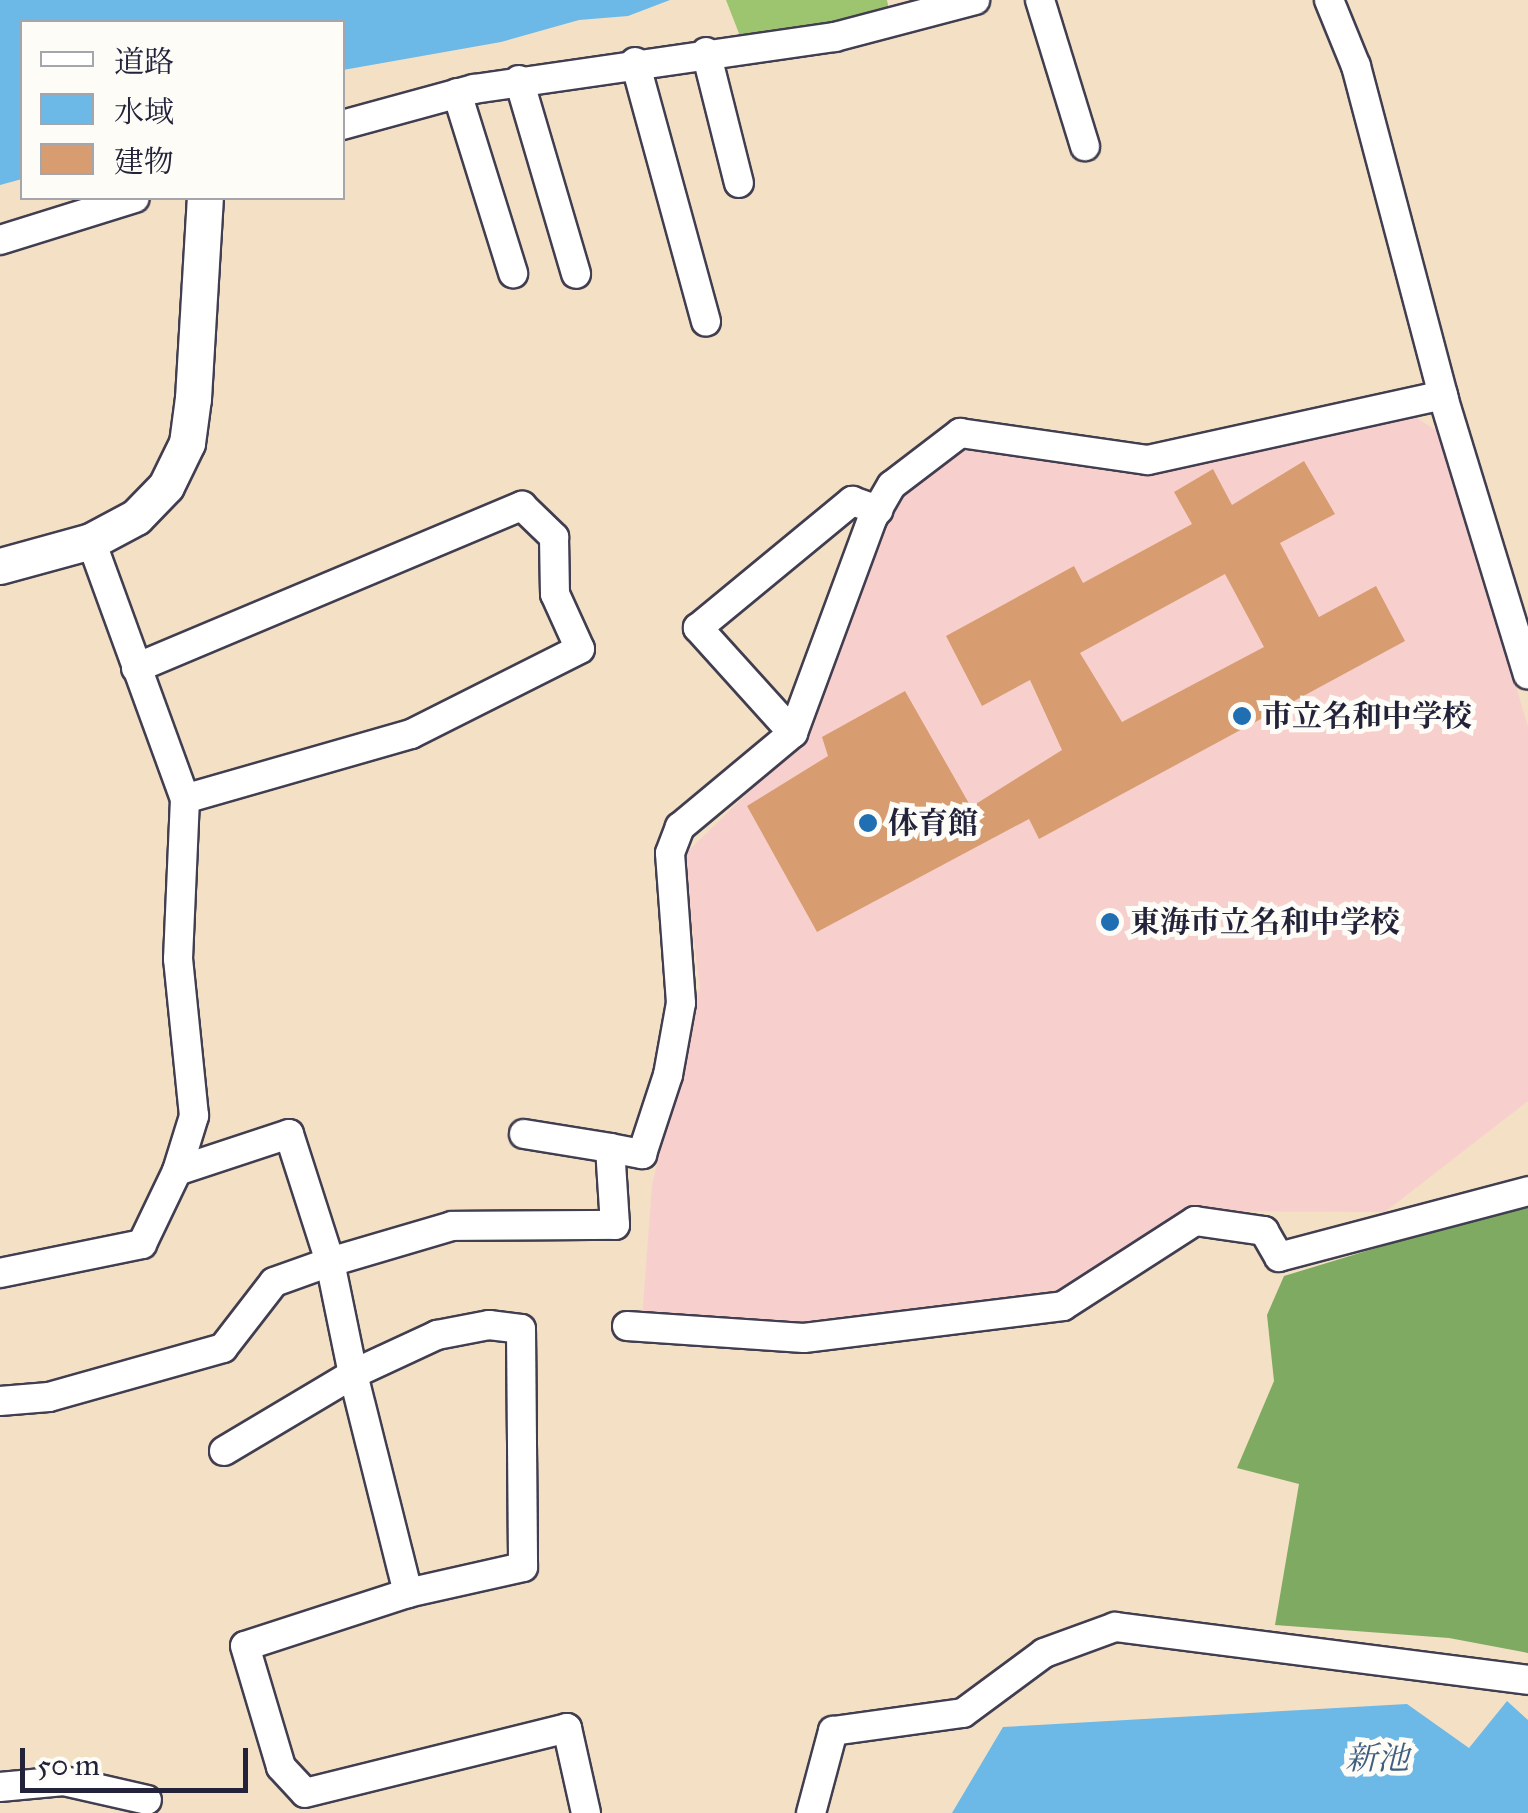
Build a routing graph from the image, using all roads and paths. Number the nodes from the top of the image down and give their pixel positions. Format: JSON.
{"nodes":[{"id":1,"x":974,"y":0,"type":"edge"},
{"id":2,"x":1040,"y":0,"type":"edge"},
{"id":3,"x":1329,"y":0,"type":"edge"},
{"id":4,"x":706,"y":52,"type":"junction"},
{"id":5,"x":636,"y":62,"type":"junction"},
{"id":6,"x":519,"y":80,"type":"junction"},
{"id":7,"x":458,"y":93,"type":"junction"},
{"id":8,"x":345,"y":124,"type":"edge"},
{"id":9,"x":1086,"y":146,"type":"dead end"},
{"id":10,"x":738,"y":182,"type":"dead end"},
{"id":11,"x":129,"y":200,"type":"edge"},
{"id":12,"x":204,"y":200,"type":"edge"},
{"id":13,"x":0,"y":240,"type":"edge"},
{"id":14,"x":514,"y":273,"type":"dead end"},
{"id":15,"x":576,"y":274,"type":"dead end"},
{"id":16,"x":706,"y":321,"type":"dead end"},
{"id":17,"x":1444,"y":395,"type":"junction"},
{"id":18,"x":878,"y":510,"type":"junction"},
{"id":19,"x":91,"y":540,"type":"junction"},
{"id":20,"x":0,"y":566,"type":"edge"},
{"id":21,"x":136,"y":668,"type":"junction"},
{"id":22,"x":1528,"y":674,"type":"edge"},
{"id":23,"x":793,"y":733,"type":"junction"},
{"id":24,"x":185,"y":799,"type":"junction"},
{"id":25,"x":524,"y":1134,"type":"dead end"},
{"id":26,"x":610,"y":1148,"type":"junction"},
{"id":27,"x":177,"y":1171,"type":"junction"},
{"id":28,"x":1528,"y":1191,"type":"edge"},
{"id":29,"x":330,"y":1262,"type":"junction"},
{"id":30,"x":0,"y":1272,"type":"edge"},
{"id":31,"x":627,"y":1326,"type":"dead end"},
{"id":32,"x":352,"y":1374,"type":"junction"},
{"id":33,"x":0,"y":1402,"type":"edge"},
{"id":34,"x":224,"y":1452,"type":"dead end"},
{"id":35,"x":408,"y":1593,"type":"junction"},
{"id":36,"x":1528,"y":1680,"type":"edge"},
{"id":37,"x":0,"y":1787,"type":"edge"},
{"id":38,"x":147,"y":1800,"type":"dead end"},
{"id":39,"x":586,"y":1813,"type":"edge"},
{"id":40,"x":811,"y":1813,"type":"edge"}],
"edges":[{"from":1,"to":4,"type":"street"},
{"from":2,"to":9,"type":"street"},
{"from":3,"to":17,"type":"street"},
{"from":4,"to":5,"type":"street"},
{"from":4,"to":10,"type":"street"},
{"from":5,"to":6,"type":"street"},
{"from":5,"to":16,"type":"street"},
{"from":6,"to":7,"type":"street"},
{"from":6,"to":15,"type":"street"},
{"from":7,"to":8,"type":"street"},
{"from":7,"to":14,"type":"street"},
{"from":11,"to":13,"type":"street"},
{"from":12,"to":19,"type":"street"},
{"from":17,"to":18,"type":"street"},
{"from":17,"to":22,"type":"street"},
{"from":18,"to":23,"type":"street"},
{"from":18,"to":23,"type":"street"},
{"from":19,"to":20,"type":"street"},
{"from":19,"to":21,"type":"street"},
{"from":21,"to":24,"type":"street"},
{"from":21,"to":24,"type":"street"},
{"from":23,"to":26,"type":"street"},
{"from":24,"to":27,"type":"street"},
{"from":25,"to":26,"type":"street"},
{"from":26,"to":29,"type":"street"},
{"from":27,"to":29,"type":"street"},
{"from":27,"to":30,"type":"street"},
{"from":28,"to":31,"type":"street"},
{"from":29,"to":32,"type":"street"},
{"from":29,"to":33,"type":"street"},
{"from":32,"to":34,"type":"street"},
{"from":32,"to":35,"type":"street"},
{"from":32,"to":35,"type":"street"},
{"from":35,"to":39,"type":"street"},
{"from":36,"to":40,"type":"street"},
{"from":37,"to":38,"type":"street"}]}
